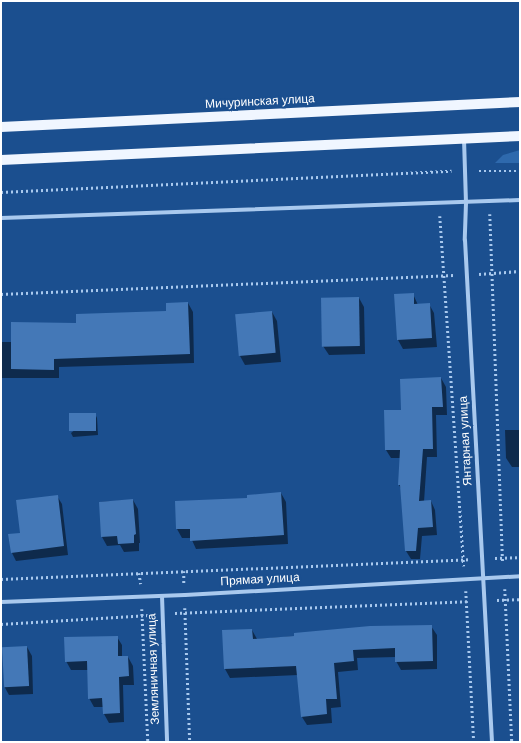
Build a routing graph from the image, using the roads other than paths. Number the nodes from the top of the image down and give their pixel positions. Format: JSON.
{"nodes":[{"id":1,"x":520,"y":102,"type":"edge"},
{"id":2,"x":1,"y":127,"type":"edge"},
{"id":3,"x":520,"y":136,"type":"edge"},
{"id":4,"x":464,"y":139,"type":"junction"},
{"id":5,"x":1,"y":160,"type":"edge"},
{"id":6,"x":520,"y":200,"type":"edge"},
{"id":7,"x":466,"y":203,"type":"junction"},
{"id":8,"x":1,"y":218,"type":"edge"},
{"id":9,"x":520,"y":576,"type":"edge"},
{"id":10,"x":483,"y":578,"type":"junction"},
{"id":11,"x":162,"y":596,"type":"junction"},
{"id":12,"x":1,"y":602,"type":"edge"},
{"id":13,"x":167,"y":742,"type":"edge"},
{"id":14,"x":492,"y":742,"type":"edge"}],
"edges":[{"from":1,"to":2,"type":"main road","name":"Мичуринская улица"},
{"from":3,"to":4,"type":"main road"},
{"from":4,"to":5,"type":"main road"},
{"from":4,"to":7,"type":"street","name":"Янтарная улица"},
{"from":6,"to":7,"type":"street"},
{"from":7,"to":8,"type":"street"},
{"from":7,"to":10,"type":"street","name":"Янтарная улица"},
{"from":9,"to":10,"type":"street","name":"Прямая улица"},
{"from":10,"to":11,"type":"street","name":"Прямая улица"},
{"from":10,"to":14,"type":"street","name":"Янтарная улица"},
{"from":11,"to":12,"type":"street","name":"Прямая улица"},
{"from":11,"to":13,"type":"street","name":"Земляничная улица"}]}
